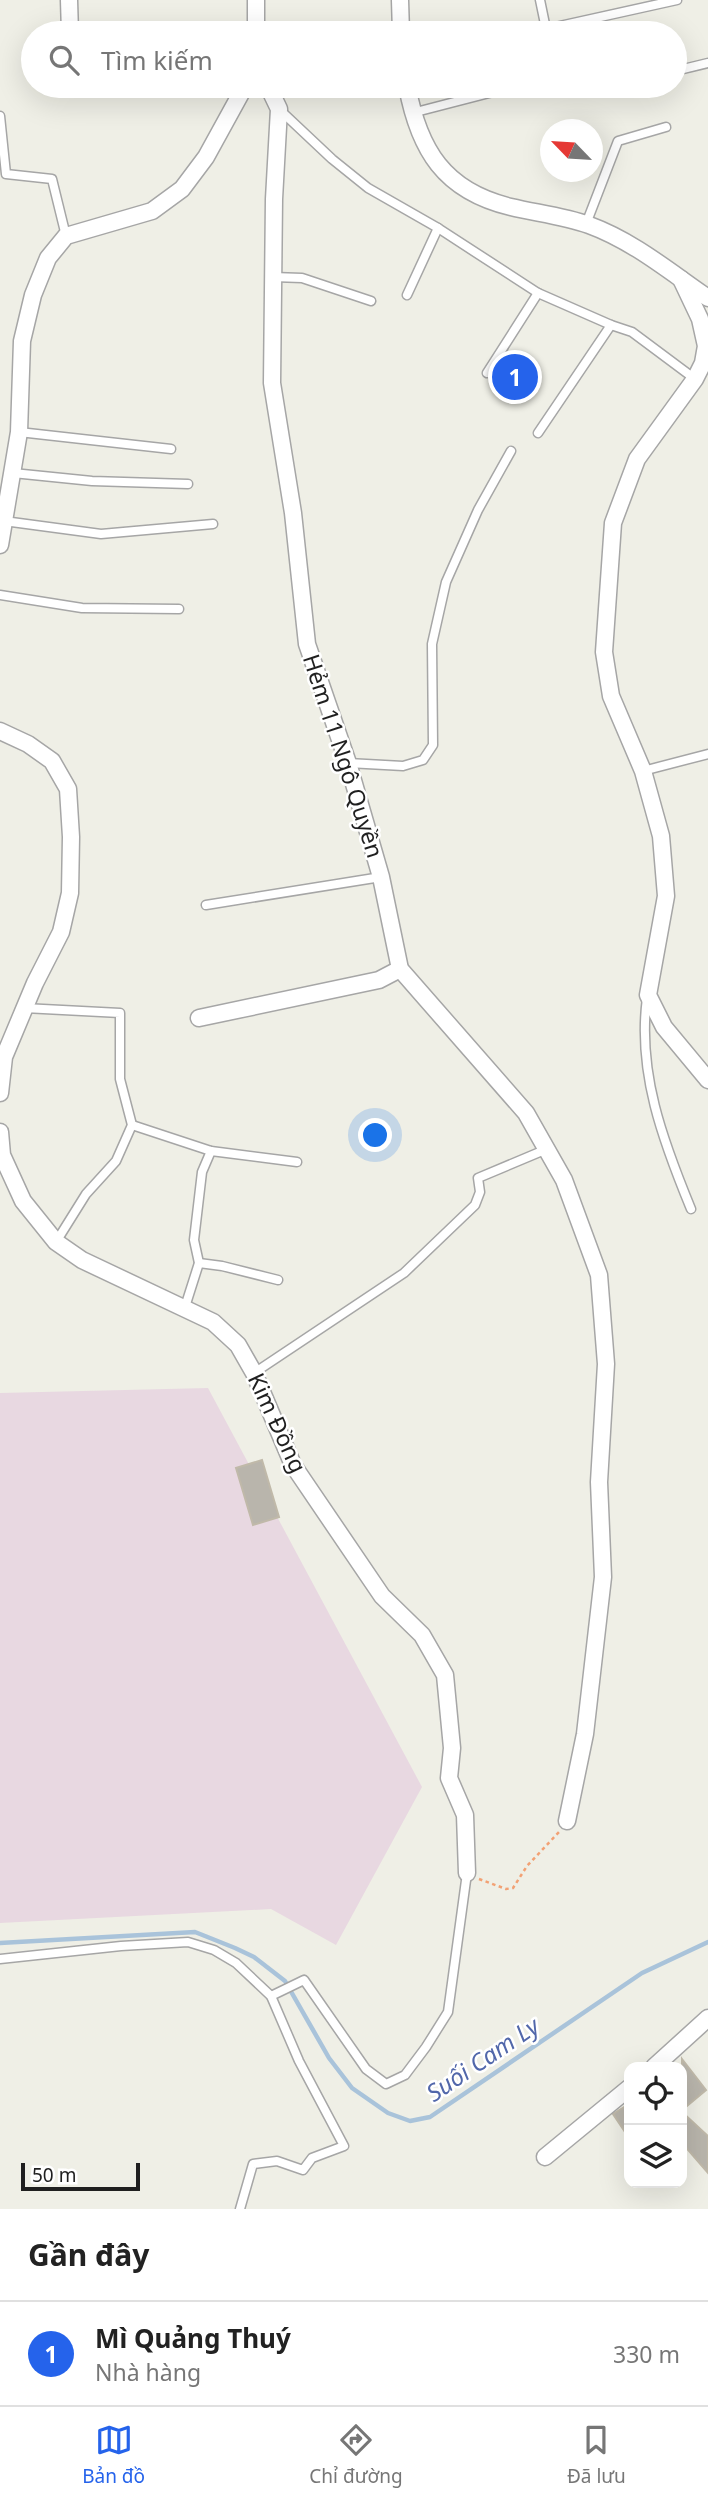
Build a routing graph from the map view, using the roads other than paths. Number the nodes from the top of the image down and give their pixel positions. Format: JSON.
{"nodes":[{"id":1,"x":69,"y":0,"type":"edge"},
{"id":2,"x":256,"y":0,"type":"edge"},
{"id":3,"x":400,"y":0,"type":"edge"},
{"id":4,"x":540,"y":0,"type":"edge"},
{"id":5,"x":677,"y":0,"type":"edge"},
{"id":6,"x":70,"y":21,"type":"edge"},
{"id":7,"x":256,"y":21,"type":"edge"},
{"id":8,"x":401,"y":21,"type":"edge"},
{"id":9,"x":544,"y":21,"type":"edge"},
{"id":10,"x":582,"y":21,"type":"edge"},
{"id":11,"x":708,"y":63,"type":"edge"},
{"id":12,"x":687,"y":68,"type":"edge"},
{"id":13,"x":238,"y":98,"type":"edge"},
{"id":14,"x":274,"y":98,"type":"edge"},
{"id":15,"x":409,"y":98,"type":"edge"},
{"id":16,"x":470,"y":98,"type":"edge"},
{"id":17,"x":279,"y":109,"type":"junction"},
{"id":18,"x":412,"y":113,"type":"junction"},
{"id":19,"x":0,"y":116,"type":"edge"},
{"id":20,"x":666,"y":127,"type":"dead end"},
{"id":21,"x":586,"y":224,"type":"junction"},
{"id":22,"x":438,"y":228,"type":"junction"},
{"id":23,"x":66,"y":236,"type":"junction"},
{"id":24,"x":273,"y":277,"type":"junction"},
{"id":25,"x":681,"y":279,"type":"junction"},
{"id":26,"x":538,"y":293,"type":"junction"},
{"id":27,"x":407,"y":295,"type":"dead end"},
{"id":28,"x":708,"y":298,"type":"edge"},
{"id":29,"x":371,"y":301,"type":"dead end"},
{"id":30,"x":611,"y":326,"type":"junction"},
{"id":31,"x":487,"y":373,"type":"dead end"},
{"id":32,"x":695,"y":379,"type":"junction"},
{"id":33,"x":19,"y":432,"type":"junction"},
{"id":34,"x":538,"y":433,"type":"dead end"},
{"id":35,"x":170,"y":449,"type":"dead end"},
{"id":36,"x":511,"y":451,"type":"dead end"},
{"id":37,"x":13,"y":473,"type":"junction"},
{"id":38,"x":188,"y":484,"type":"dead end"},
{"id":39,"x":4,"y":521,"type":"junction"},
{"id":40,"x":213,"y":524,"type":"dead end"},
{"id":41,"x":0,"y":545,"type":"edge"},
{"id":42,"x":0,"y":595,"type":"edge"},
{"id":43,"x":179,"y":609,"type":"dead end"},
{"id":44,"x":0,"y":731,"type":"edge"},
{"id":45,"x":708,"y":754,"type":"edge"},
{"id":46,"x":348,"y":763,"type":"junction"},
{"id":47,"x":643,"y":771,"type":"junction"},
{"id":48,"x":381,"y":877,"type":"junction"},
{"id":49,"x":206,"y":905,"type":"dead end"},
{"id":50,"x":400,"y":969,"type":"junction"},
{"id":51,"x":648,"y":995,"type":"junction"},
{"id":52,"x":24,"y":1008,"type":"junction"},
{"id":53,"x":199,"y":1018,"type":"dead end"},
{"id":54,"x":708,"y":1080,"type":"edge"},
{"id":55,"x":0,"y":1093,"type":"edge"},
{"id":56,"x":132,"y":1125,"type":"junction"},
{"id":57,"x":0,"y":1132,"type":"edge"},
{"id":58,"x":547,"y":1149,"type":"junction"},
{"id":59,"x":211,"y":1151,"type":"junction"},
{"id":60,"x":296,"y":1162,"type":"dead end"},
{"id":61,"x":691,"y":1209,"type":"dead end"},
{"id":62,"x":56,"y":1242,"type":"junction"},
{"id":63,"x":199,"y":1264,"type":"junction"},
{"id":64,"x":278,"y":1280,"type":"dead end"},
{"id":65,"x":185,"y":1307,"type":"junction"},
{"id":66,"x":254,"y":1373,"type":"junction"},
{"id":67,"x":567,"y":1821,"type":"road end"},
{"id":68,"x":467,"y":1873,"type":"joint"},
{"id":69,"x":0,"y":1959,"type":"edge"},
{"id":70,"x":271,"y":1996,"type":"junction"},
{"id":71,"x":708,"y":2018,"type":"edge"},
{"id":72,"x":660,"y":2062,"type":"edge"},
{"id":73,"x":624,"y":2092,"type":"edge"},
{"id":74,"x":545,"y":2157,"type":"dead end"},
{"id":75,"x":240,"y":2209,"type":"edge"}],
"edges":[{"from":1,"to":6,"type":"street"},
{"from":2,"to":7,"type":"street"},
{"from":3,"to":8,"type":"street"},
{"from":4,"to":9,"type":"lane"},
{"from":5,"to":10,"type":"lane"},
{"from":11,"to":12,"type":"lane"},
{"from":13,"to":23,"type":"street"},
{"from":14,"to":17,"type":"street","name":"Hẻm 11 Ngô Quyền"},
{"from":15,"to":18,"type":"street"},
{"from":16,"to":18,"type":"lane"},
{"from":17,"to":22,"type":"lane","name":"Hẻm 11 Ngô Quyền"},
{"from":17,"to":24,"type":"street","name":"Hẻm 11 Ngô Quyền"},
{"from":18,"to":21,"type":"street"},
{"from":19,"to":23,"type":"lane"},
{"from":20,"to":21,"type":"lane"},
{"from":21,"to":25,"type":"street"},
{"from":22,"to":26,"type":"lane","name":"Hẻm 11 Ngô Quyền"},
{"from":22,"to":27,"type":"lane"},
{"from":23,"to":33,"type":"street"},
{"from":24,"to":29,"type":"lane"},
{"from":24,"to":46,"type":"street","name":"Hẻm 11 Ngô Quyền"},
{"from":25,"to":28,"type":"street"},
{"from":25,"to":32,"type":"street"},
{"from":26,"to":30,"type":"lane","name":"Hẻm 11 Ngô Quyền"},
{"from":26,"to":31,"type":"lane"},
{"from":30,"to":32,"type":"lane","name":"Hẻm 11 Ngô Quyền"},
{"from":30,"to":34,"type":"lane"},
{"from":32,"to":47,"type":"street"},
{"from":33,"to":35,"type":"lane"},
{"from":33,"to":37,"type":"street"},
{"from":36,"to":46,"type":"lane"},
{"from":37,"to":38,"type":"lane"},
{"from":37,"to":39,"type":"street"},
{"from":39,"to":40,"type":"lane"},
{"from":39,"to":41,"type":"street"},
{"from":42,"to":43,"type":"lane"},
{"from":44,"to":52,"type":"street"},
{"from":45,"to":47,"type":"lane"},
{"from":46,"to":48,"type":"street","name":"Hẻm 11 Ngô Quyền"},
{"from":47,"to":51,"type":"street"},
{"from":48,"to":49,"type":"lane"},
{"from":48,"to":50,"type":"street","name":"Hẻm 11 Ngô Quyền"},
{"from":50,"to":53,"type":"street"},
{"from":50,"to":58,"type":"street","name":"Hẻm 11 Ngô Quyền"},
{"from":51,"to":54,"type":"street"},
{"from":51,"to":61,"type":"lane"},
{"from":52,"to":55,"type":"street"},
{"from":52,"to":56,"type":"lane"},
{"from":56,"to":59,"type":"lane"},
{"from":56,"to":62,"type":"lane"},
{"from":57,"to":62,"type":"street","name":"Kim Đồng"},
{"from":58,"to":66,"type":"lane"},
{"from":58,"to":67,"type":"street","name":"Hẻm 11 Ngô Quyền"},
{"from":59,"to":60,"type":"lane"},
{"from":59,"to":63,"type":"lane"},
{"from":62,"to":65,"type":"street","name":"Kim Đồng"},
{"from":63,"to":64,"type":"lane"},
{"from":63,"to":65,"type":"lane"},
{"from":65,"to":66,"type":"street","name":"Kim Đồng"},
{"from":66,"to":68,"type":"street","name":"Kim Đồng"},
{"from":68,"to":70,"type":"lane"},
{"from":69,"to":70,"type":"lane"},
{"from":70,"to":75,"type":"lane"},
{"from":71,"to":72,"type":"street"},
{"from":73,"to":74,"type":"street"}]}
